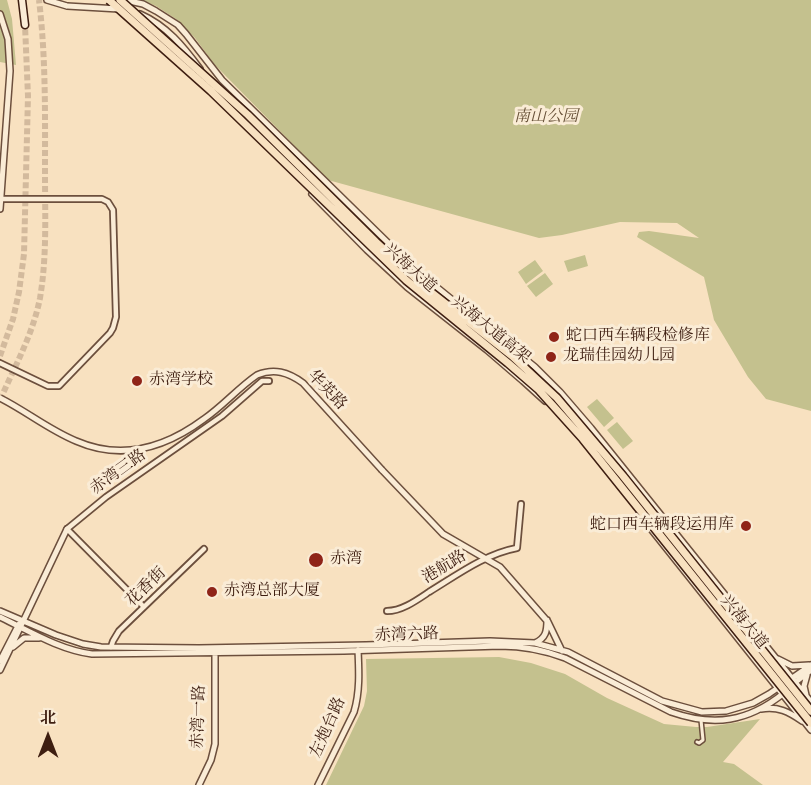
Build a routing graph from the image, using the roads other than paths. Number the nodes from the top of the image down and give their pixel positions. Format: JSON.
{"nodes":[{"id":1,"x":22,"y":0,"type":"edge"},
{"id":2,"x":47,"y":0,"type":"edge"},
{"id":3,"x":109,"y":0,"type":"edge"},
{"id":4,"x":120,"y":0,"type":"edge"},
{"id":5,"x":125,"y":0,"type":"edge"},
{"id":6,"x":0,"y":14,"type":"edge"},
{"id":7,"x":25,"y":25,"type":"tunnel mouth"},
{"id":8,"x":0,"y":199,"type":"edge"},
{"id":9,"x":0,"y":209,"type":"edge"},
{"id":10,"x":0,"y":363,"type":"edge"},
{"id":11,"x":269,"y":381,"type":"dead end"},
{"id":12,"x":0,"y":398,"type":"edge"},
{"id":13,"x":521,"y":504,"type":"dead end"},
{"id":14,"x":67,"y":529,"type":"junction"},
{"id":15,"x":204,"y":549,"type":"dead end"},
{"id":16,"x":487,"y":558,"type":"junction"},
{"id":17,"x":144,"y":607,"type":"junction"},
{"id":18,"x":0,"y":611,"type":"edge"},
{"id":19,"x":387,"y":611,"type":"dead end"},
{"id":20,"x":0,"y":617,"type":"edge"},
{"id":21,"x":547,"y":620,"type":"junction"},
{"id":22,"x":20,"y":624,"type":"junction"},
{"id":23,"x":43,"y":639,"type":"junction"},
{"id":24,"x":535,"y":644,"type":"junction"},
{"id":25,"x":111,"y":647,"type":"junction"},
{"id":26,"x":358,"y":648,"type":"junction"},
{"id":27,"x":9,"y":650,"type":"junction"},
{"id":28,"x":215,"y":650,"type":"junction"},
{"id":29,"x":561,"y":650,"type":"junction"},
{"id":30,"x":774,"y":657,"type":"junction"},
{"id":31,"x":565,"y":658,"type":"junction"},
{"id":32,"x":0,"y":661,"type":"edge"},
{"id":33,"x":811,"y":665,"type":"edge"},
{"id":34,"x":0,"y":670,"type":"edge"},
{"id":35,"x":809,"y":672,"type":"edge"},
{"id":36,"x":793,"y":680,"type":"junction"},
{"id":37,"x":777,"y":688,"type":"junction"},
{"id":38,"x":782,"y":694,"type":"junction"},
{"id":39,"x":806,"y":696,"type":"junction"},
{"id":40,"x":811,"y":702,"type":"edge"},
{"id":41,"x":757,"y":710,"type":"junction"},
{"id":42,"x":811,"y":711,"type":"edge"},
{"id":43,"x":701,"y":720,"type":"junction"},
{"id":44,"x":810,"y":726,"type":"edge"},
{"id":45,"x":697,"y":742,"type":"dead end"},
{"id":46,"x":199,"y":785,"type":"edge"},
{"id":47,"x":318,"y":785,"type":"edge"}],
"edges":[{"from":1,"to":7,"type":"main road"},
{"from":2,"to":37,"type":"street","name":"兴海大道","bridge":true},
{"from":3,"to":44,"type":"main road","name":"兴海大道高架","bridge":true},
{"from":4,"to":42,"type":"main road","name":"兴海大道高架","bridge":true},
{"from":5,"to":30,"type":"street","name":"兴海大道"},
{"from":6,"to":8,"type":"street"},
{"from":8,"to":9,"type":"street"},
{"from":8,"to":10,"type":"street"},
{"from":11,"to":14,"type":"street","name":"赤湾三路"},
{"from":12,"to":16,"type":"street","name":"华英路","bridge":true},
{"from":13,"to":16,"type":"street","name":"港航路"},
{"from":14,"to":17,"type":"street"},
{"from":14,"to":22,"type":"street","name":"赤湾三路"},
{"from":15,"to":17,"type":"street","name":"花香街"},
{"from":16,"to":19,"type":"street","name":"港航路"},
{"from":16,"to":21,"type":"street","name":"华英路"},
{"from":17,"to":25,"type":"street","name":"花香街"},
{"from":18,"to":22,"type":"street","name":"赤湾六路"},
{"from":20,"to":22,"type":"street","name":"赤湾六路"},
{"from":21,"to":24,"type":"street"},
{"from":21,"to":29,"type":"street","name":"华英路"},
{"from":22,"to":23,"type":"street","name":"赤湾六路"},
{"from":22,"to":25,"type":"street","name":"赤湾六路"},
{"from":22,"to":27,"type":"street","name":"赤湾三路"},
{"from":22,"to":32,"type":"street","name":"赤湾三路"},
{"from":23,"to":27,"type":"street"},
{"from":23,"to":28,"type":"street","name":"赤湾六路"},
{"from":24,"to":26,"type":"street","name":"赤湾六路"},
{"from":24,"to":29,"type":"street","name":"赤湾六路"},
{"from":25,"to":28,"type":"street","name":"赤湾六路"},
{"from":26,"to":28,"type":"street","name":"赤湾六路"},
{"from":26,"to":31,"type":"street","name":"赤湾六路"},
{"from":26,"to":47,"type":"street","name":"左炮台路"},
{"from":27,"to":34,"type":"street","name":"赤湾三路"},
{"from":28,"to":46,"type":"street","name":"赤湾一路"},
{"from":29,"to":31,"type":"street","name":"华英路"},
{"from":29,"to":37,"type":"street","name":"赤湾六路"},
{"from":30,"to":33,"type":"street"},
{"from":30,"to":36,"type":"street","name":"兴海大道"},
{"from":31,"to":43,"type":"street","name":"赤湾六路"},
{"from":33,"to":36,"type":"street"},
{"from":35,"to":36,"type":"street"},
{"from":35,"to":39,"type":"street"},
{"from":36,"to":37,"type":"street","name":"赤湾六路"},
{"from":36,"to":38,"type":"street","name":"赤湾六路"},
{"from":36,"to":39,"type":"street","name":"兴海大道"},
{"from":37,"to":38,"type":"street","name":"兴海大道"},
{"from":38,"to":41,"type":"street","name":"赤湾六路"},
{"from":38,"to":44,"type":"street","name":"兴海大道"},
{"from":39,"to":40,"type":"street","name":"兴海大道"},
{"from":41,"to":43,"type":"street","name":"赤湾六路"},
{"from":41,"to":44,"type":"street"},
{"from":43,"to":45,"type":"street"}]}
